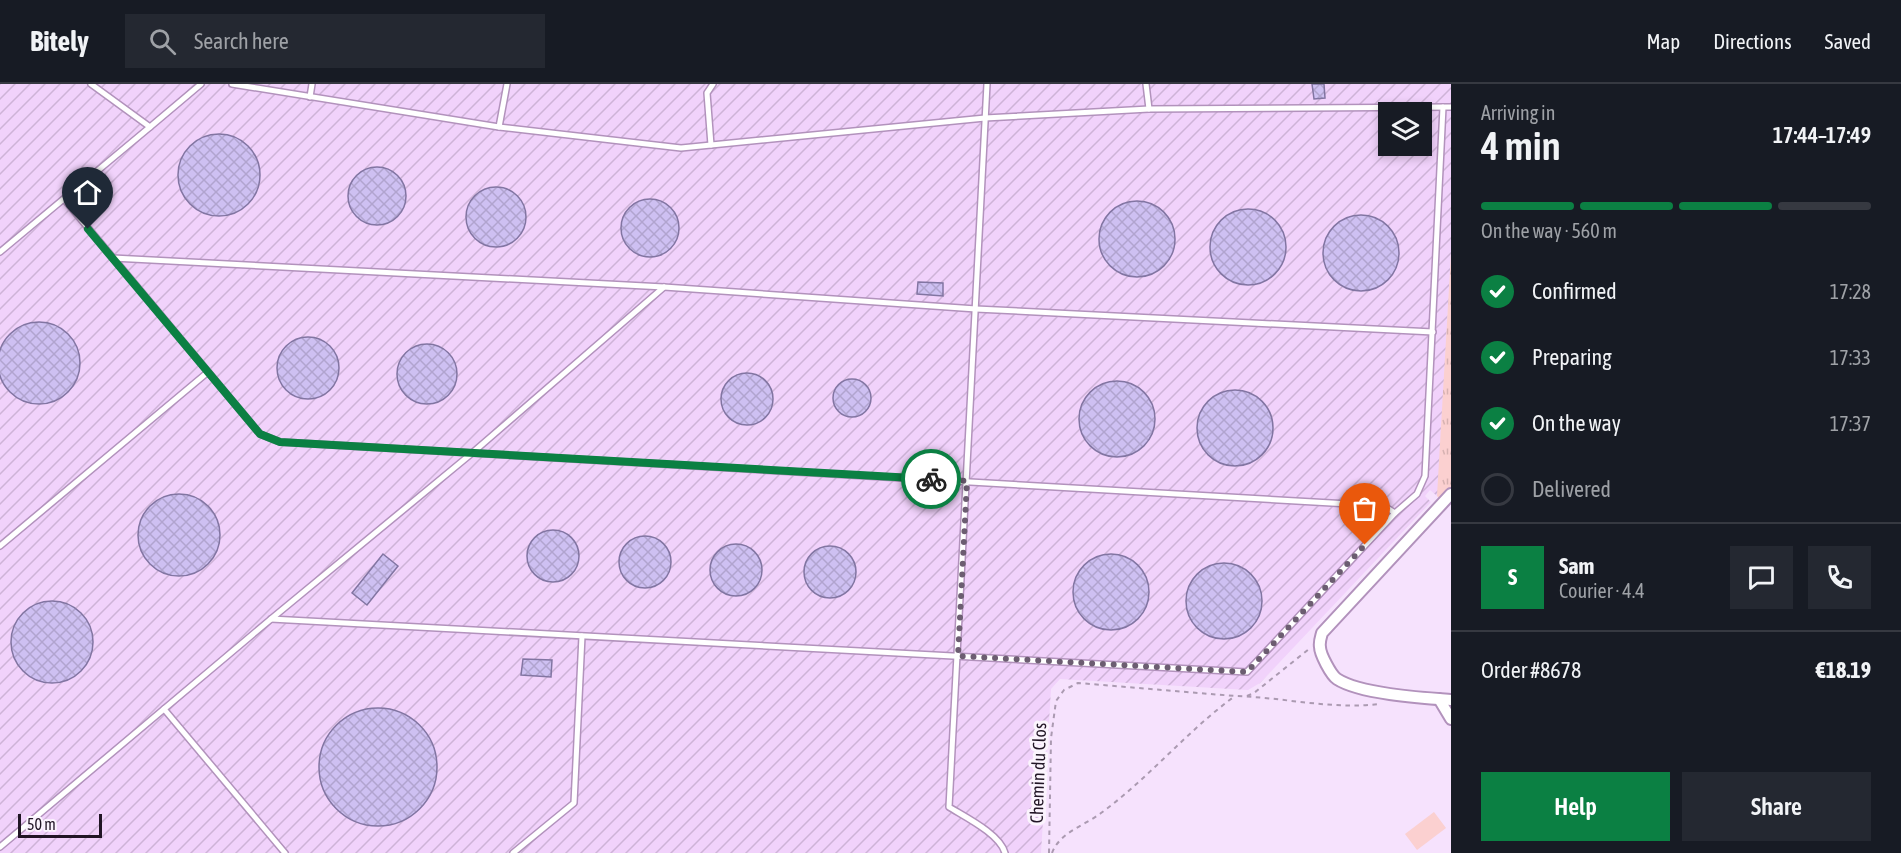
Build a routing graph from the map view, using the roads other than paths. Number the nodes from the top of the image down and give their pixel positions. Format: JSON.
{"nodes":[{"id":1,"x":91,"y":84,"type":"edge"},
{"id":2,"x":201,"y":84,"type":"edge"},
{"id":3,"x":232,"y":84,"type":"edge"},
{"id":4,"x":312,"y":84,"type":"edge"},
{"id":5,"x":507,"y":84,"type":"edge"},
{"id":6,"x":713,"y":84,"type":"edge"},
{"id":7,"x":987,"y":84,"type":"edge"},
{"id":8,"x":1146,"y":85,"type":"edge"},
{"id":9,"x":310,"y":97,"type":"junction"},
{"id":10,"x":1443,"y":107,"type":"junction"},
{"id":11,"x":1451,"y":107,"type":"edge"},
{"id":12,"x":1149,"y":109,"type":"junction"},
{"id":13,"x":985,"y":118,"type":"junction"},
{"id":14,"x":150,"y":127,"type":"junction"},
{"id":15,"x":499,"y":127,"type":"junction"},
{"id":16,"x":711,"y":145,"type":"junction"},
{"id":17,"x":64,"y":199,"type":"junction"},
{"id":18,"x":0,"y":252,"type":"edge"},
{"id":19,"x":114,"y":258,"type":"junction"},
{"id":20,"x":664,"y":287,"type":"junction"},
{"id":21,"x":976,"y":309,"type":"junction"},
{"id":22,"x":1433,"y":332,"type":"junction"},
{"id":23,"x":208,"y":372,"type":"junction"},
{"id":24,"x":471,"y":454,"type":"junction"},
{"id":25,"x":967,"y":481,"type":"junction"},
{"id":26,"x":1451,"y":494,"type":"edge"},
{"id":27,"x":1395,"y":513,"type":"junction"},
{"id":28,"x":0,"y":546,"type":"edge"},
{"id":29,"x":271,"y":619,"type":"junction"},
{"id":30,"x":582,"y":636,"type":"junction"},
{"id":31,"x":958,"y":656,"type":"junction"},
{"id":32,"x":1439,"y":699,"type":"junction"},
{"id":33,"x":1451,"y":700,"type":"edge"},
{"id":34,"x":164,"y":709,"type":"junction"},
{"id":35,"x":1451,"y":719,"type":"edge"},
{"id":36,"x":0,"y":847,"type":"edge"},
{"id":37,"x":285,"y":853,"type":"edge"},
{"id":38,"x":513,"y":853,"type":"edge"},
{"id":39,"x":1005,"y":853,"type":"edge"}],
"edges":[{"from":1,"to":14,"type":"lane"},
{"from":2,"to":14,"type":"lane"},
{"from":3,"to":9,"type":"lane"},
{"from":4,"to":9,"type":"lane"},
{"from":5,"to":15,"type":"lane"},
{"from":6,"to":16,"type":"lane"},
{"from":7,"to":13,"type":"lane"},
{"from":8,"to":12,"type":"lane"},
{"from":9,"to":15,"type":"lane"},
{"from":10,"to":11,"type":"lane"},
{"from":10,"to":12,"type":"lane"},
{"from":10,"to":22,"type":"lane"},
{"from":12,"to":13,"type":"lane"},
{"from":13,"to":16,"type":"lane"},
{"from":13,"to":21,"type":"lane"},
{"from":14,"to":17,"type":"lane"},
{"from":15,"to":16,"type":"lane"},
{"from":17,"to":18,"type":"lane"},
{"from":17,"to":19,"type":"lane"},
{"from":19,"to":20,"type":"lane"},
{"from":19,"to":23,"type":"lane"},
{"from":20,"to":21,"type":"lane"},
{"from":20,"to":24,"type":"lane"},
{"from":21,"to":22,"type":"lane"},
{"from":21,"to":25,"type":"lane"},
{"from":22,"to":27,"type":"lane"},
{"from":23,"to":24,"type":"lane"},
{"from":23,"to":28,"type":"lane"},
{"from":24,"to":25,"type":"lane"},
{"from":24,"to":29,"type":"lane"},
{"from":25,"to":27,"type":"lane"},
{"from":25,"to":31,"type":"lane"},
{"from":26,"to":32,"type":"street"},
{"from":27,"to":31,"type":"lane"},
{"from":29,"to":30,"type":"lane"},
{"from":29,"to":34,"type":"lane"},
{"from":30,"to":31,"type":"lane"},
{"from":30,"to":38,"type":"lane"},
{"from":31,"to":39,"type":"lane"},
{"from":32,"to":33,"type":"street"},
{"from":32,"to":35,"type":"street"},
{"from":34,"to":36,"type":"lane"},
{"from":34,"to":37,"type":"lane"}]}
